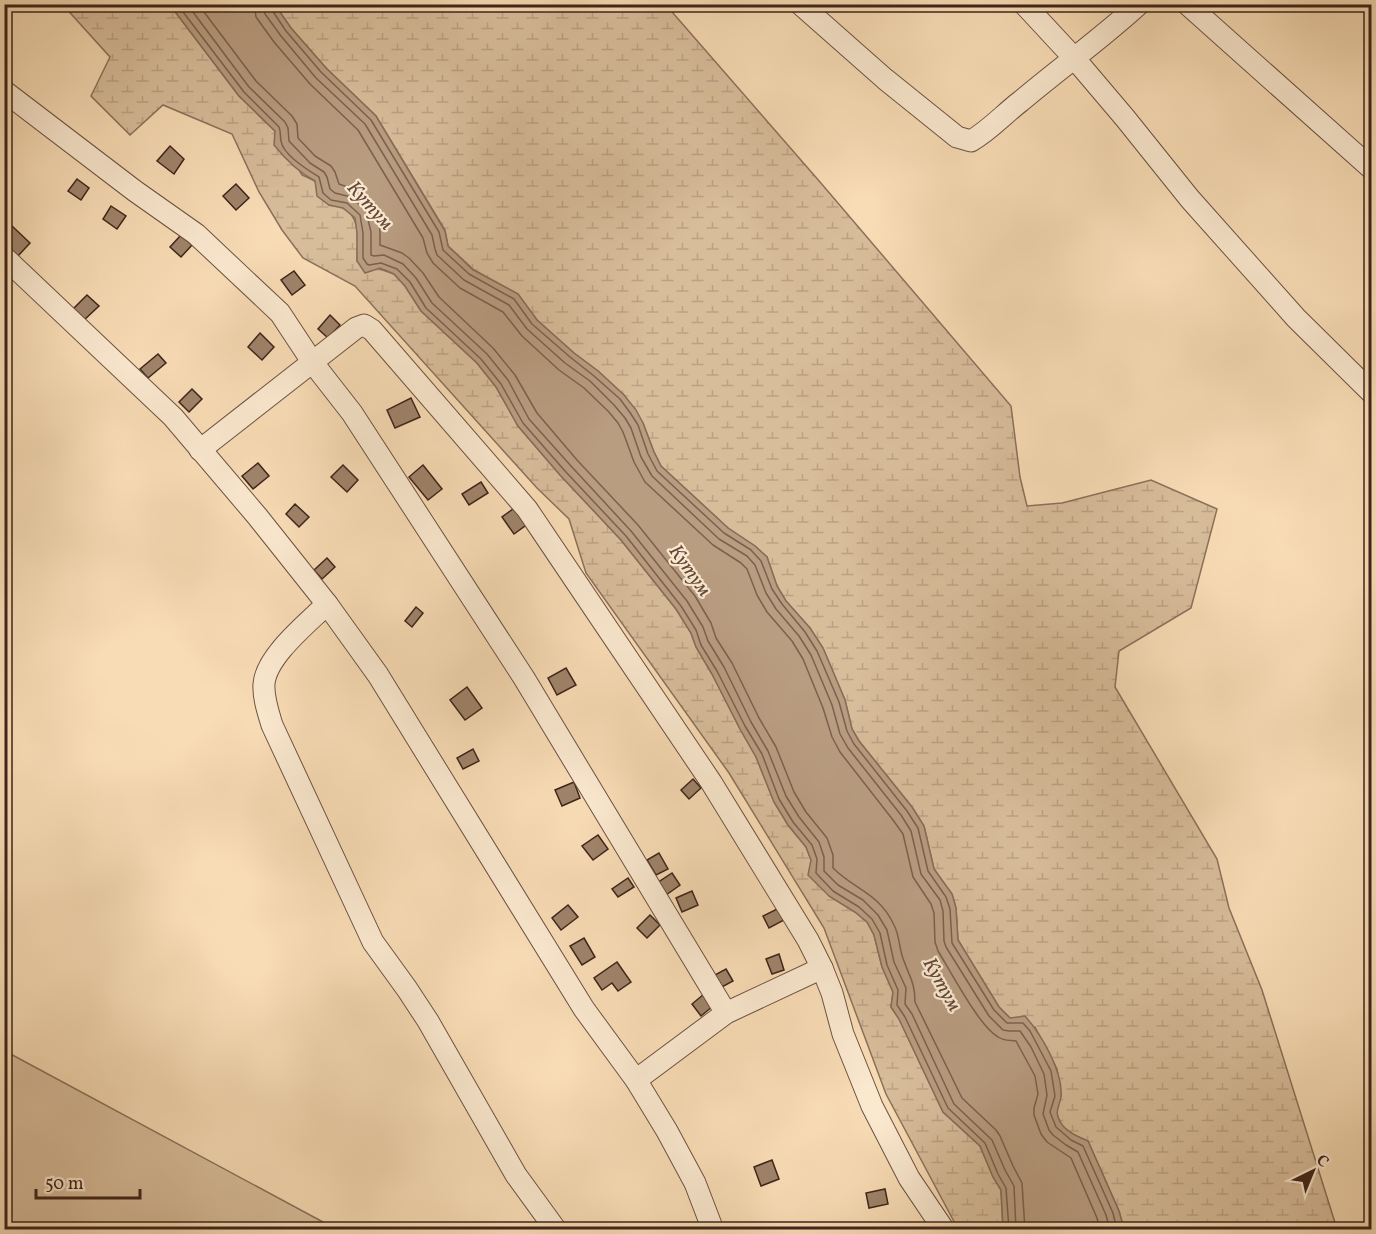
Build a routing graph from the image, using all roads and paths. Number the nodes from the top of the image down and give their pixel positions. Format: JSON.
{"nodes":[{"id":1,"x":800,"y":4,"type":"edge"},
{"id":2,"x":1024,"y":4,"type":"edge"},
{"id":3,"x":1139,"y":4,"type":"edge"},
{"id":4,"x":1187,"y":4,"type":"edge"},
{"id":5,"x":1075,"y":59,"type":"junction"},
{"id":6,"x":4,"y":90,"type":"edge"},
{"id":7,"x":1371,"y":169,"type":"edge"},
{"id":8,"x":4,"y":257,"type":"edge"},
{"id":9,"x":313,"y":363,"type":"junction"},
{"id":10,"x":1371,"y":393,"type":"edge"},
{"id":11,"x":200,"y":450,"type":"junction"},
{"id":12,"x":327,"y":604,"type":"junction"},
{"id":13,"x":822,"y":968,"type":"junction"},
{"id":14,"x":726,"y":1013,"type":"junction"},
{"id":15,"x":636,"y":1080,"type":"junction"},
{"id":16,"x":556,"y":1230,"type":"edge"},
{"id":17,"x":713,"y":1230,"type":"edge"},
{"id":18,"x":944,"y":1230,"type":"edge"}],
"edges":[{"from":1,"to":5,"type":"street"},
{"from":2,"to":5,"type":"street"},
{"from":3,"to":5,"type":"street"},
{"from":4,"to":7,"type":"street"},
{"from":5,"to":10,"type":"street"},
{"from":6,"to":9,"type":"street"},
{"from":8,"to":11,"type":"street"},
{"from":9,"to":11,"type":"street"},
{"from":9,"to":13,"type":"street"},
{"from":9,"to":14,"type":"street"},
{"from":11,"to":12,"type":"street"},
{"from":12,"to":15,"type":"street"},
{"from":12,"to":16,"type":"street"},
{"from":13,"to":14,"type":"street"},
{"from":13,"to":18,"type":"street"},
{"from":14,"to":15,"type":"street"},
{"from":15,"to":17,"type":"street"}]}
